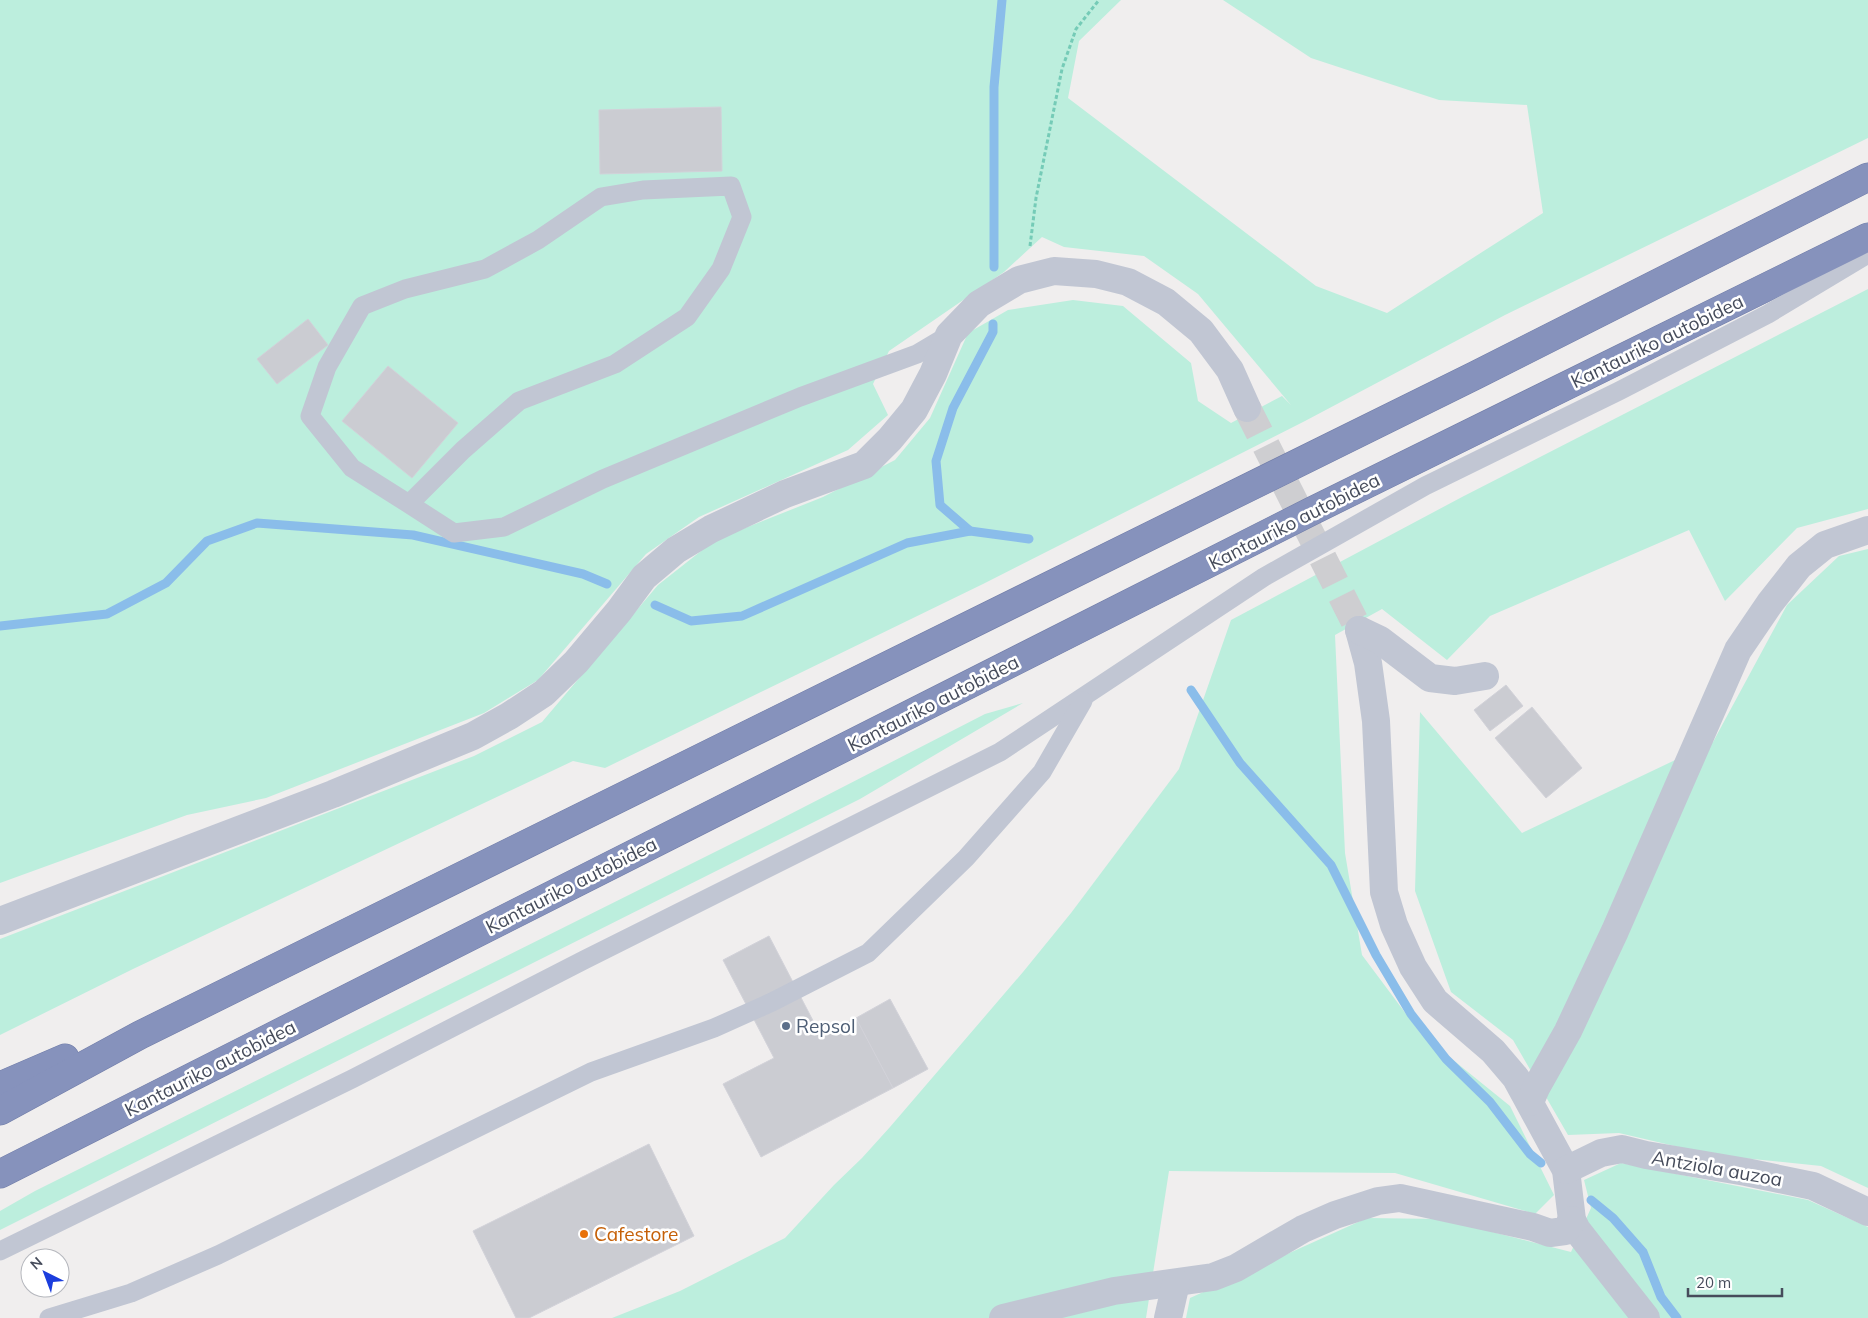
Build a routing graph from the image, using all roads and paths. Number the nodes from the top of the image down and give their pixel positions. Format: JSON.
{"nodes":[{"id":1,"x":1099,"y":0,"type":"edge"},
{"id":2,"x":1868,"y":177,"type":"edge"},
{"id":3,"x":1868,"y":237,"type":"edge"},
{"id":4,"x":1868,"y":254,"type":"edge"},
{"id":5,"x":1032,"y":277,"type":"junction"},
{"id":6,"x":950,"y":335,"type":"junction"},
{"id":7,"x":1247,"y":408,"type":"tunnel mouth"},
{"id":8,"x":409,"y":504,"type":"junction"},
{"id":9,"x":1868,"y":530,"type":"edge"},
{"id":10,"x":1485,"y":676,"type":"dead end"},
{"id":11,"x":1085,"y":696,"type":"junction"},
{"id":12,"x":0,"y":921,"type":"edge"},
{"id":13,"x":140,"y":1035,"type":"junction"},
{"id":14,"x":0,"y":1086,"type":"edge"},
{"id":15,"x":1530,"y":1102,"type":"junction"},
{"id":16,"x":0,"y":1112,"type":"edge"},
{"id":17,"x":1566,"y":1170,"type":"junction"},
{"id":18,"x":0,"y":1174,"type":"edge"},
{"id":19,"x":1868,"y":1212,"type":"edge"},
{"id":20,"x":1572,"y":1220,"type":"junction"},
{"id":21,"x":0,"y":1251,"type":"edge"},
{"id":22,"x":1176,"y":1283,"type":"junction"},
{"id":23,"x":49,"y":1318,"type":"edge"},
{"id":24,"x":1003,"y":1318,"type":"edge"},
{"id":25,"x":1168,"y":1318,"type":"edge"},
{"id":26,"x":1646,"y":1318,"type":"edge"}],
"edges":[{"from":1,"to":5,"type":"path"},
{"from":2,"to":13,"type":"highway"},
{"from":3,"to":18,"type":"highway","name":"Kantauriko autobidea"},
{"from":4,"to":11,"type":"lane"},
{"from":5,"to":6,"type":"street"},
{"from":5,"to":7,"type":"street"},
{"from":6,"to":8,"type":"lane"},
{"from":6,"to":12,"type":"street"},
{"from":8,"to":8,"type":"lane"},
{"from":9,"to":15,"type":"street"},
{"from":10,"to":15,"type":"street"},
{"from":11,"to":21,"type":"lane"},
{"from":11,"to":23,"type":"lane"},
{"from":13,"to":14,"type":"highway"},
{"from":13,"to":16,"type":"highway"},
{"from":15,"to":17,"type":"street"},
{"from":17,"to":19,"type":"street","name":"Antziola auzoa"},
{"from":17,"to":20,"type":"street"},
{"from":20,"to":22,"type":"street"},
{"from":20,"to":26,"type":"street"},
{"from":22,"to":24,"type":"street"},
{"from":22,"to":25,"type":"street"}]}
